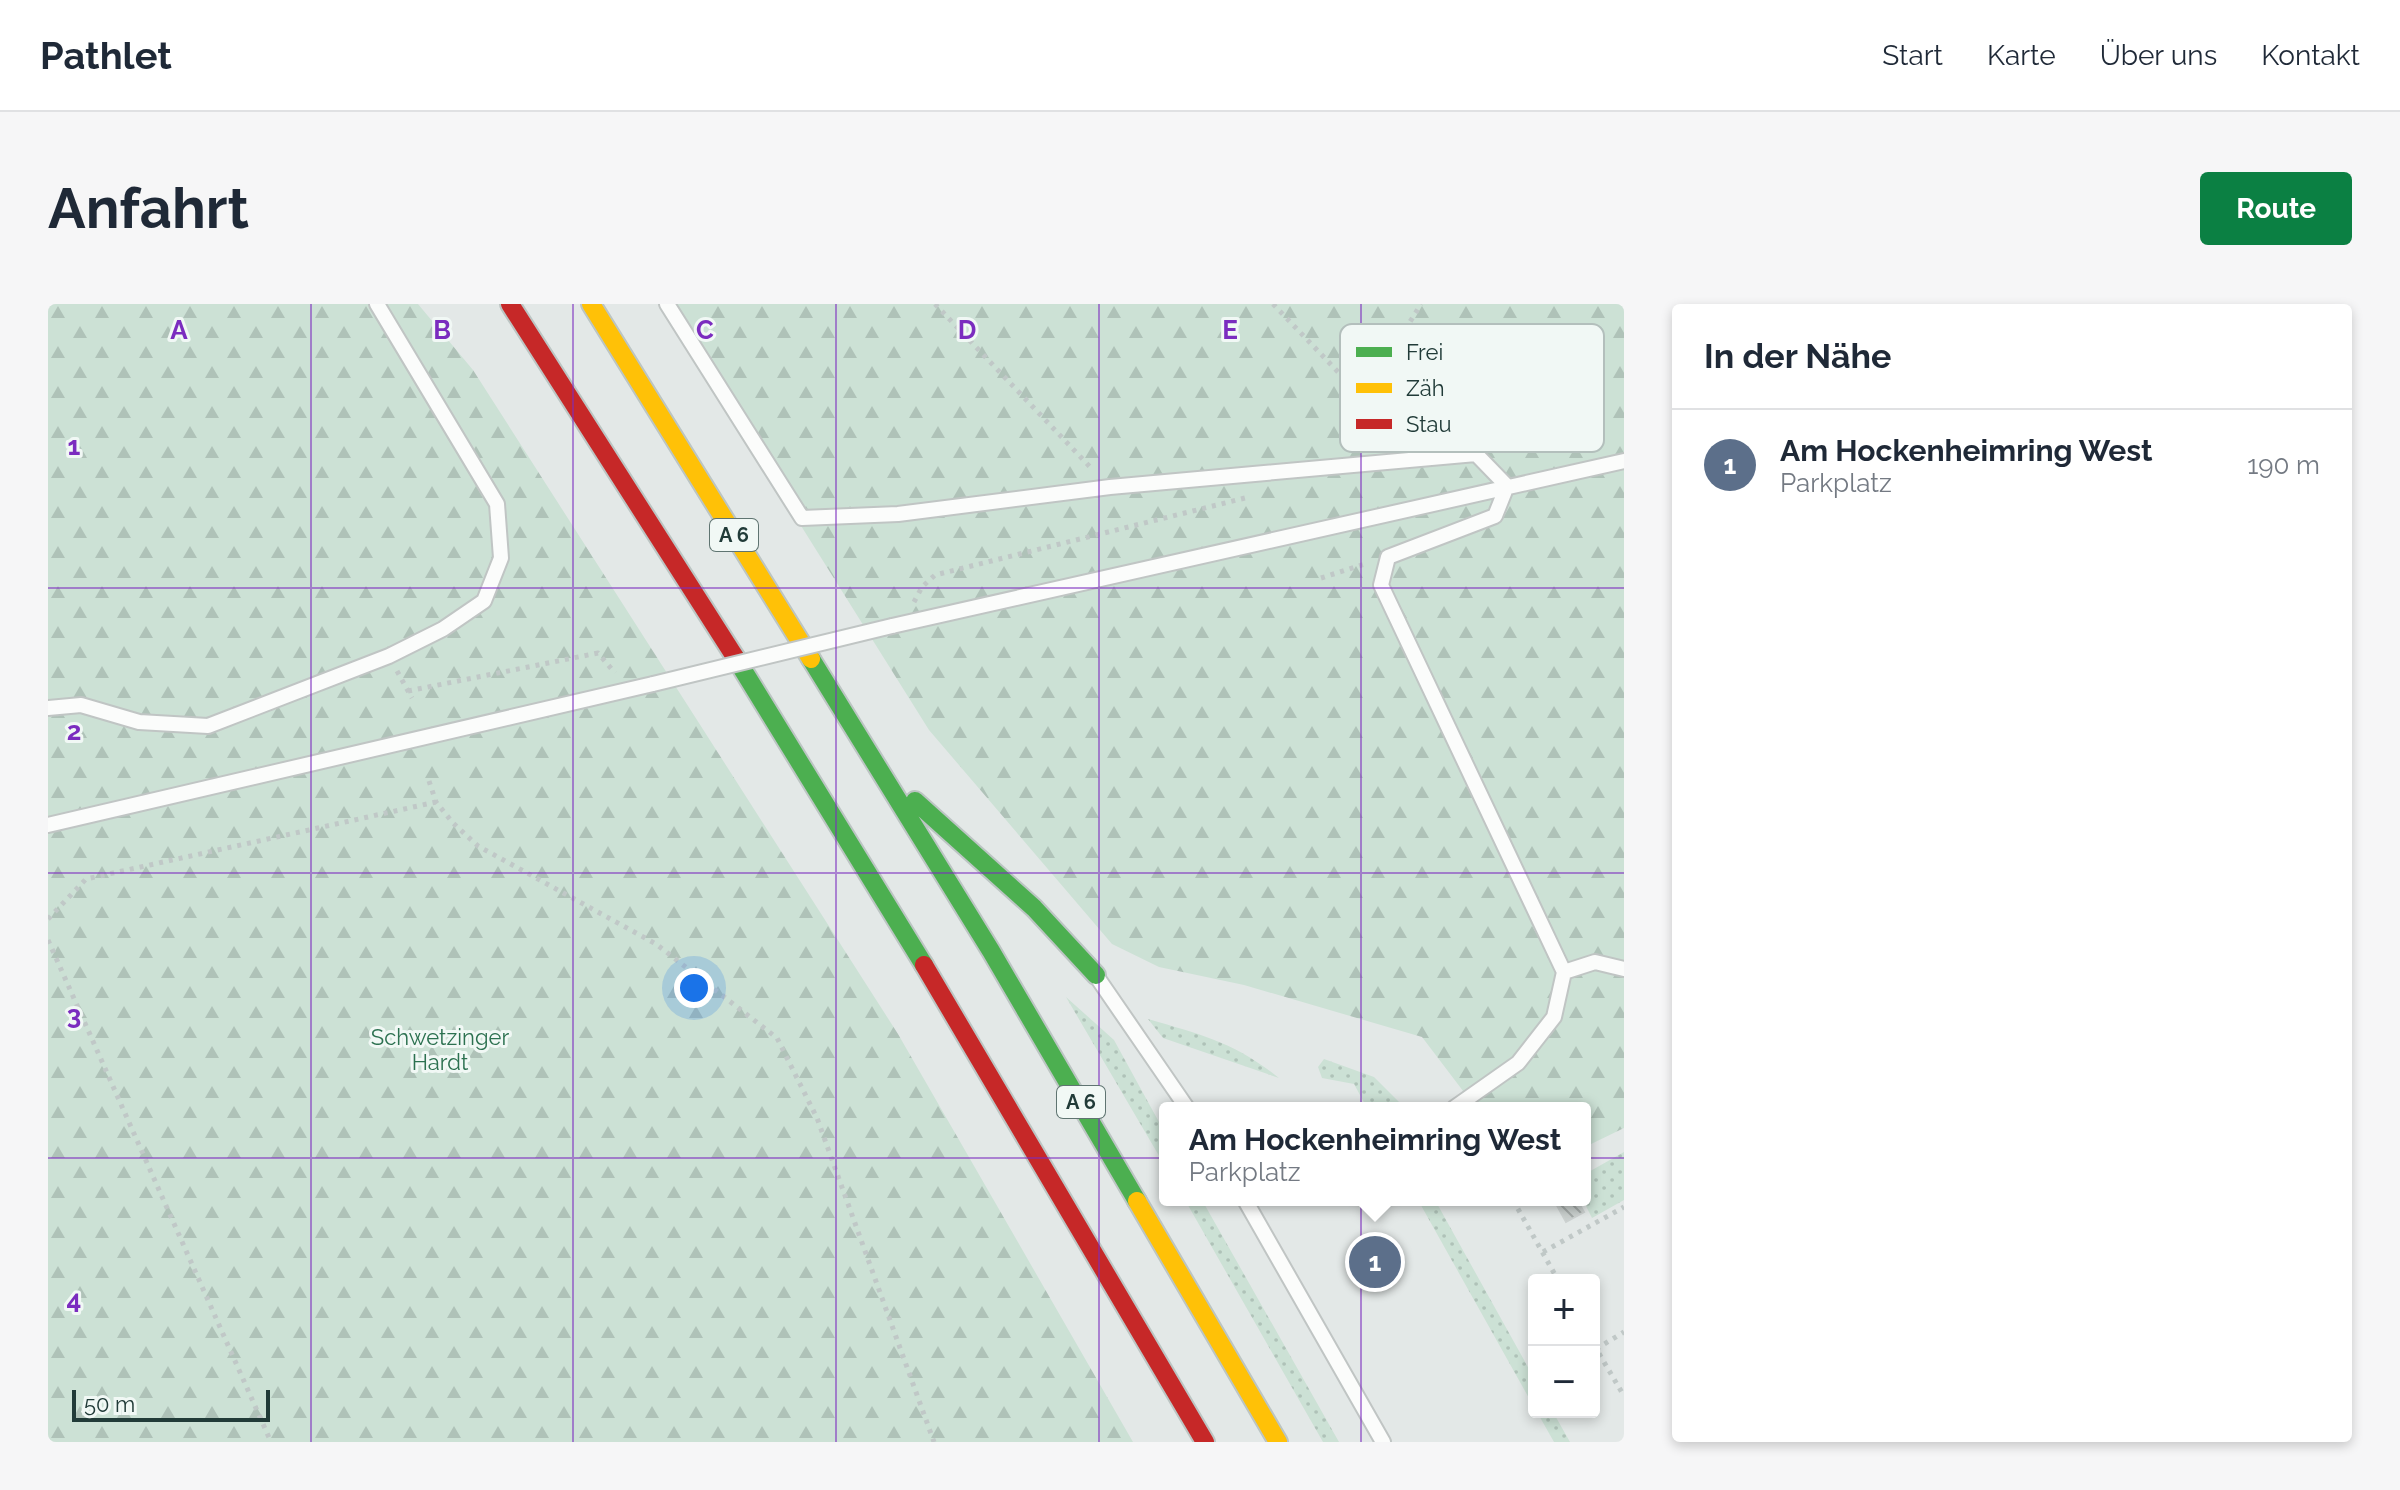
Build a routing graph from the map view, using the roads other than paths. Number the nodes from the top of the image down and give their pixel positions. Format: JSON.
{"nodes":[{"id":1,"x":377,"y":304,"type":"edge"},
{"id":2,"x":510,"y":304,"type":"edge"},
{"id":3,"x":591,"y":304,"type":"edge"},
{"id":4,"x":667,"y":304,"type":"edge"},
{"id":5,"x":1624,"y":461,"type":"edge"},
{"id":6,"x":1507,"y":486,"type":"junction"},
{"id":7,"x":48,"y":708,"type":"edge"},
{"id":8,"x":878,"y":767,"type":"junction"},
{"id":9,"x":48,"y":825,"type":"edge"},
{"id":10,"x":1624,"y":969,"type":"edge"},
{"id":11,"x":1564,"y":972,"type":"junction"},
{"id":12,"x":1096,"y":975,"type":"joint"},
{"id":13,"x":1183,"y":1102,"type":"edge"},
{"id":14,"x":1463,"y":1102,"type":"edge"},
{"id":15,"x":1248,"y":1206,"type":"edge"},
{"id":16,"x":1205,"y":1442,"type":"edge"},
{"id":17,"x":1278,"y":1442,"type":"edge"},
{"id":18,"x":1383,"y":1442,"type":"edge"}],
"edges":[{"from":1,"to":7,"type":"lane"},
{"from":2,"to":16,"type":"highway"},
{"from":3,"to":8,"type":"highway","number":"A 6"},
{"from":4,"to":6,"type":"lane"},
{"from":5,"to":6,"type":"lane"},
{"from":6,"to":9,"type":"lane","bridge":true},
{"from":6,"to":11,"type":"lane"},
{"from":8,"to":12,"type":"highway"},
{"from":8,"to":17,"type":"highway","number":"A 6"},
{"from":10,"to":11,"type":"lane"},
{"from":11,"to":14,"type":"lane"},
{"from":12,"to":13,"type":"lane"},
{"from":15,"to":18,"type":"lane"}]}
